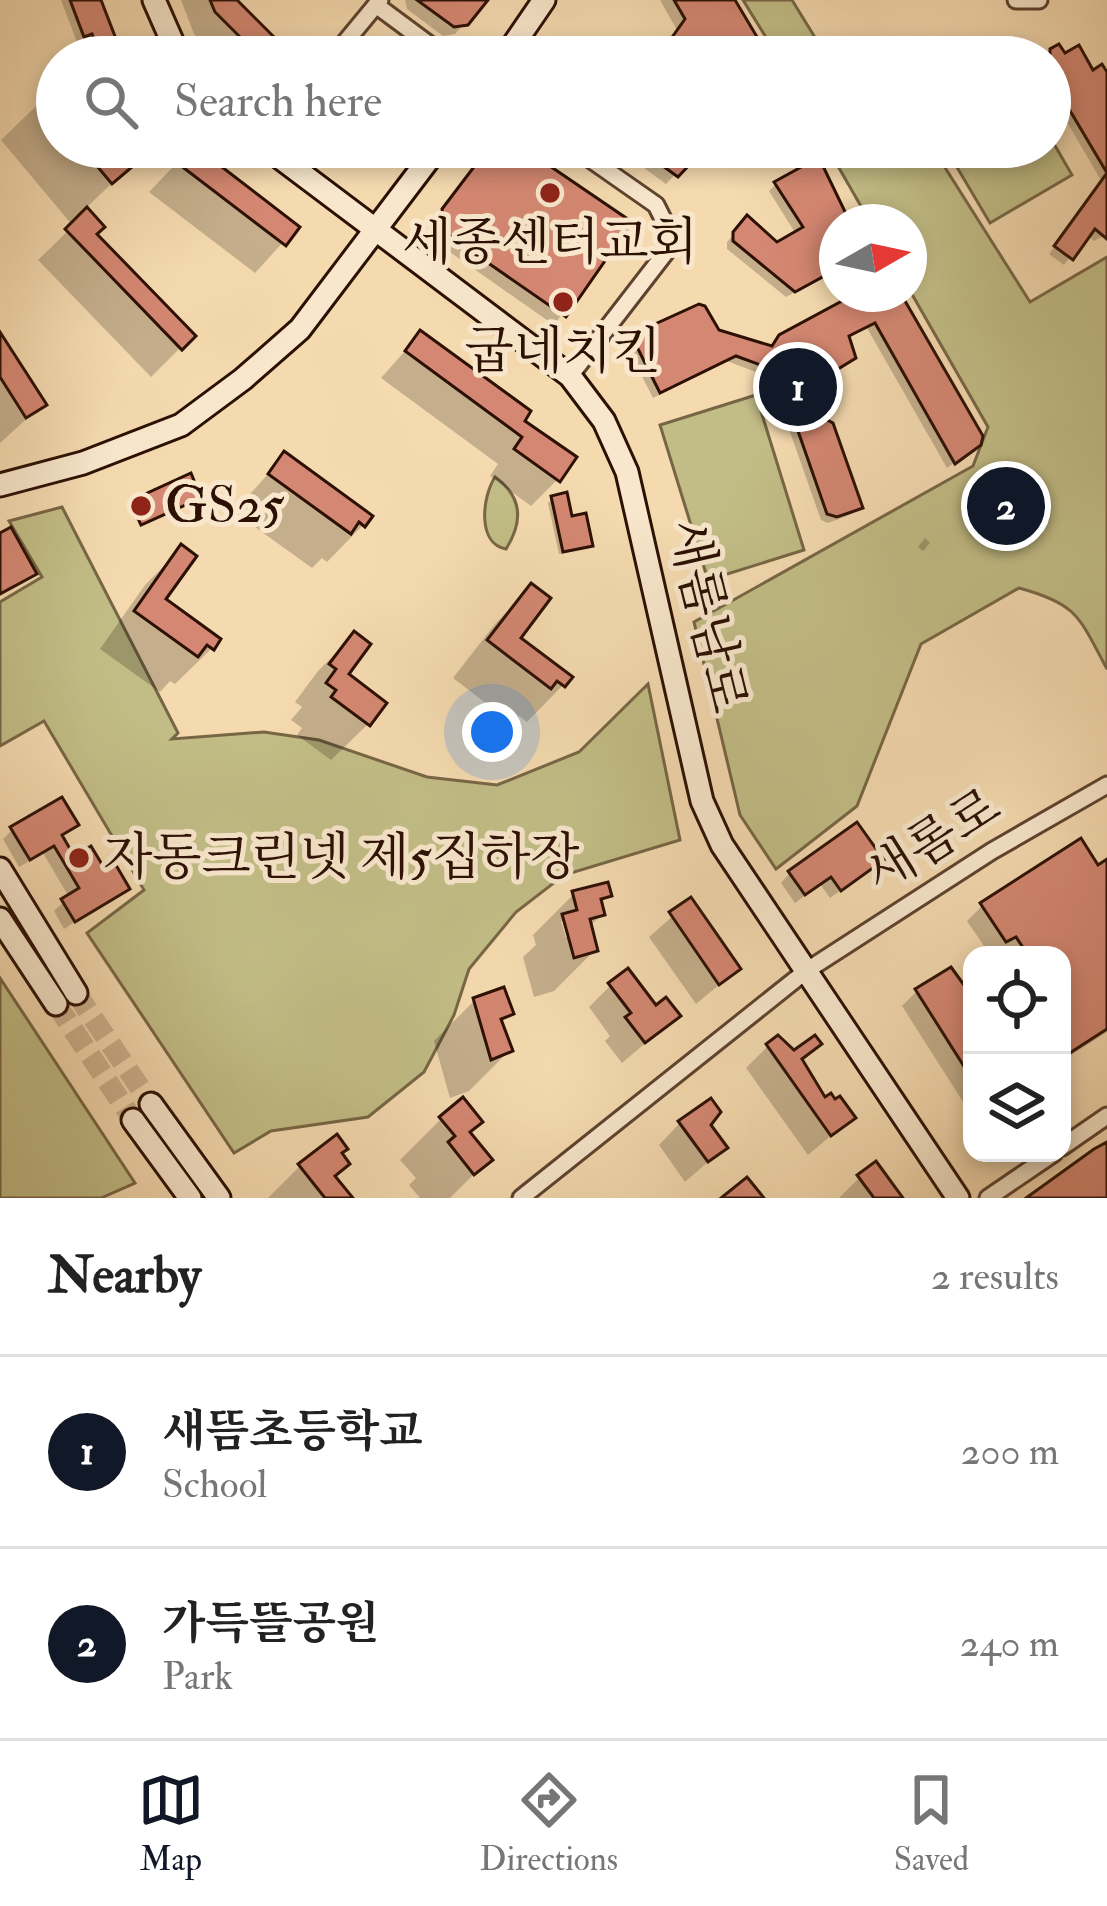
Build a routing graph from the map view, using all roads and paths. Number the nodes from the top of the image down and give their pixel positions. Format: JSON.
{"nodes":[{"id":1,"x":154,"y":0,"type":"edge"},
{"id":2,"x":544,"y":0,"type":"edge"},
{"id":3,"x":1016,"y":0,"type":"edge"},
{"id":4,"x":1039,"y":0,"type":"edge"},
{"id":5,"x":378,"y":3,"type":"edge"},
{"id":6,"x":170,"y":36,"type":"edge"},
{"id":7,"x":350,"y":36,"type":"edge"},
{"id":8,"x":420,"y":36,"type":"edge"},
{"id":9,"x":519,"y":36,"type":"edge"},
{"id":10,"x":294,"y":168,"type":"edge"},
{"id":11,"x":421,"y":168,"type":"edge"},
{"id":12,"x":603,"y":168,"type":"edge"},
{"id":13,"x":374,"y":228,"type":"junction"},
{"id":14,"x":570,"y":376,"type":"junction"},
{"id":15,"x":0,"y":485,"type":"edge"},
{"id":16,"x":1107,"y":785,"type":"edge"},
{"id":17,"x":0,"y":869,"type":"edge"},
{"id":18,"x":0,"y":919,"type":"edge"},
{"id":19,"x":806,"y":971,"type":"junction"},
{"id":20,"x":151,"y":1104,"type":"tunnel mouth"},
{"id":21,"x":1107,"y":1116,"type":"edge"},
{"id":22,"x":133,"y":1120,"type":"tunnel mouth"},
{"id":23,"x":1071,"y":1141,"type":"edge"},
{"id":24,"x":1041,"y":1162,"type":"edge"},
{"id":25,"x":190,"y":1198,"type":"edge"},
{"id":26,"x":219,"y":1198,"type":"edge"},
{"id":27,"x":521,"y":1198,"type":"edge"},
{"id":28,"x":958,"y":1198,"type":"edge"},
{"id":29,"x":988,"y":1198,"type":"edge"}],
"edges":[{"from":1,"to":6,"type":"street"},
{"from":2,"to":9,"type":"street"},
{"from":3,"to":4,"type":"street"},
{"from":5,"to":7,"type":"street"},
{"from":5,"to":8,"type":"street"},
{"from":10,"to":13,"type":"street","name":"새롬남로"},
{"from":11,"to":13,"type":"street"},
{"from":12,"to":14,"type":"street"},
{"from":13,"to":14,"type":"street","name":"새롬남로"},
{"from":13,"to":15,"type":"street"},
{"from":14,"to":19,"type":"street","name":"새롬남로"},
{"from":16,"to":19,"type":"street","name":"새롬로"},
{"from":17,"to":18,"type":"street"},
{"from":19,"to":27,"type":"street","name":"새롬로"},
{"from":19,"to":28,"type":"street","name":"새롬남로"},
{"from":20,"to":26,"type":"street"},
{"from":21,"to":23,"type":"street"},
{"from":22,"to":25,"type":"street"},
{"from":24,"to":29,"type":"street"}]}
